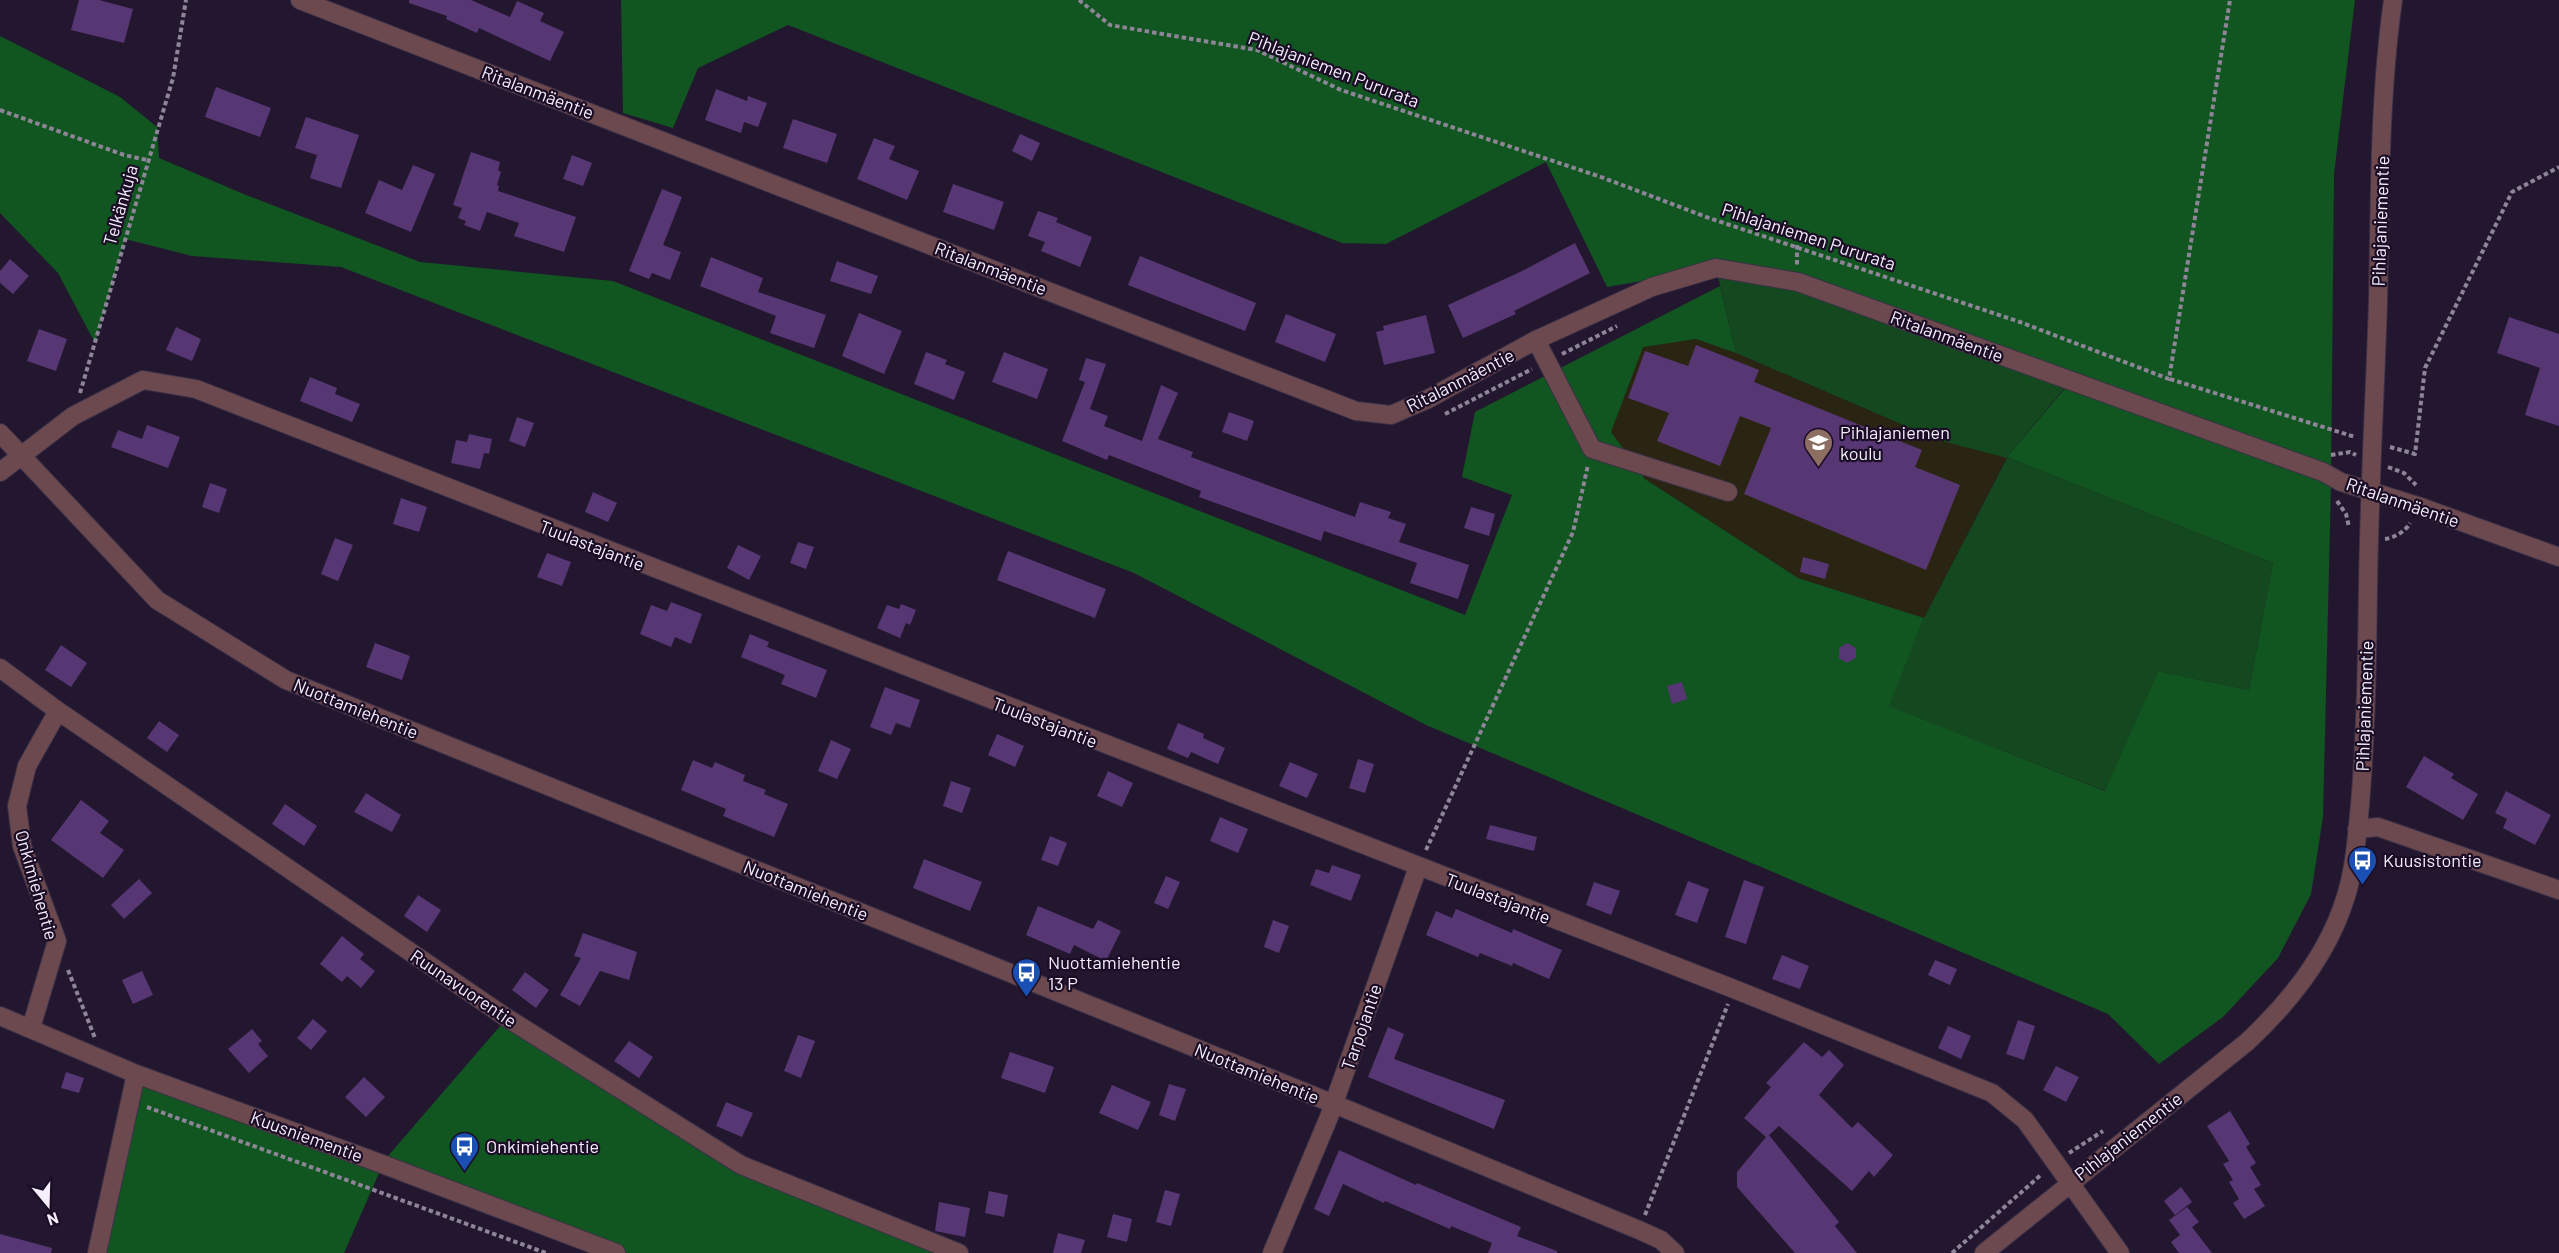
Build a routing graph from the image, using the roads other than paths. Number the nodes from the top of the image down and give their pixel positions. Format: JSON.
{"nodes":[{"id":1,"x":300,"y":0,"type":"edge"},
{"id":2,"x":2393,"y":0,"type":"edge"},
{"id":3,"x":1536,"y":340,"type":"junction"},
{"id":4,"x":0,"y":433,"type":"edge"},
{"id":5,"x":21,"y":456,"type":"junction"},
{"id":6,"x":0,"y":472,"type":"edge"},
{"id":7,"x":1728,"y":492,"type":"dead end"},
{"id":8,"x":2370,"y":492,"type":"junction"},
{"id":9,"x":2559,"y":557,"type":"edge"},
{"id":10,"x":0,"y":668,"type":"edge"},
{"id":11,"x":58,"y":711,"type":"junction"},
{"id":12,"x":2357,"y":829,"type":"junction"},
{"id":13,"x":1418,"y":867,"type":"junction"},
{"id":14,"x":2559,"y":890,"type":"edge"},
{"id":15,"x":0,"y":1016,"type":"edge"},
{"id":16,"x":31,"y":1028,"type":"junction"},
{"id":17,"x":136,"y":1074,"type":"junction"},
{"id":18,"x":1334,"y":1104,"type":"junction"},
{"id":19,"x":2068,"y":1183,"type":"junction"},
{"id":20,"x":97,"y":1253,"type":"edge"},
{"id":21,"x":616,"y":1253,"type":"edge"},
{"id":22,"x":959,"y":1253,"type":"edge"},
{"id":23,"x":1272,"y":1253,"type":"edge"},
{"id":24,"x":1675,"y":1253,"type":"edge"},
{"id":25,"x":1984,"y":1253,"type":"edge"},
{"id":26,"x":2120,"y":1253,"type":"edge"}],
"edges":[{"from":1,"to":3,"type":"street","name":"Ritalanmäentie"},
{"from":2,"to":8,"type":"street","name":"Pihlajaniementie"},
{"from":3,"to":7,"type":"street"},
{"from":3,"to":8,"type":"street","name":"Ritalanmäentie"},
{"from":4,"to":5,"type":"street","name":"Nuottamiehentie"},
{"from":5,"to":6,"type":"street","name":"Tuulastajantie"},
{"from":5,"to":13,"type":"street","name":"Tuulastajantie"},
{"from":5,"to":18,"type":"street","name":"Nuottamiehentie"},
{"from":8,"to":9,"type":"street","name":"Ritalanmäentie"},
{"from":8,"to":12,"type":"street","name":"Pihlajaniementie"},
{"from":10,"to":11,"type":"street","name":"Ruunavuorentie"},
{"from":11,"to":16,"type":"street","name":"Onkimiehentie"},
{"from":11,"to":22,"type":"street","name":"Ruunavuorentie"},
{"from":12,"to":14,"type":"street"},
{"from":12,"to":19,"type":"street","name":"Pihlajaniementie"},
{"from":13,"to":18,"type":"street","name":"Tarpojantie"},
{"from":13,"to":19,"type":"street","name":"Tuulastajantie"},
{"from":15,"to":16,"type":"street","name":"Kuusniementie"},
{"from":16,"to":17,"type":"street","name":"Kuusniementie"},
{"from":17,"to":20,"type":"street"},
{"from":17,"to":21,"type":"street","name":"Kuusniementie"},
{"from":18,"to":23,"type":"street","name":"Tarpojantie"},
{"from":18,"to":24,"type":"street","name":"Nuottamiehentie"},
{"from":19,"to":25,"type":"street","name":"Pihlajaniementie"},
{"from":19,"to":26,"type":"street"}]}
